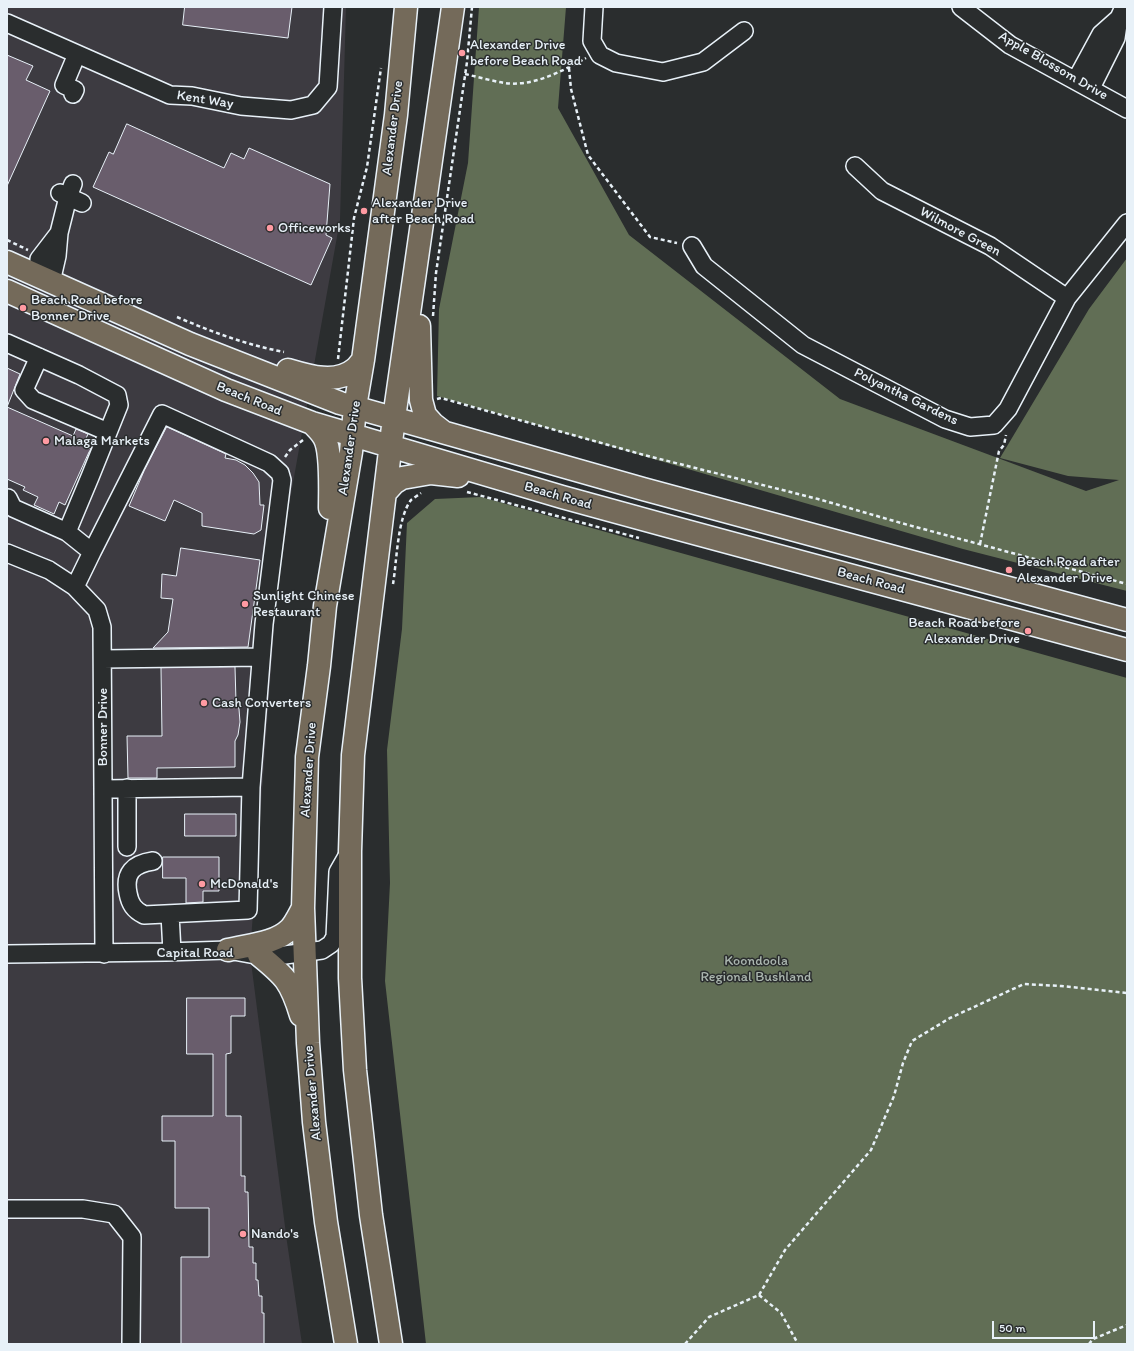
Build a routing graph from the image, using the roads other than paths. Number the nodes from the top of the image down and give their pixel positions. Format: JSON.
{"nodes":[{"id":1,"x":333,"y":7,"type":"edge"},
{"id":2,"x":406,"y":7,"type":"edge"},
{"id":3,"x":453,"y":7,"type":"edge"},
{"id":4,"x":594,"y":7,"type":"edge"},
{"id":5,"x":961,"y":7,"type":"edge"},
{"id":6,"x":1122,"y":13,"type":"edge"},
{"id":7,"x":7,"y":23,"type":"edge"},
{"id":8,"x":744,"y":31,"type":"dead end"},
{"id":9,"x":78,"y":54,"type":"junction"},
{"id":10,"x":1083,"y":84,"type":"junction"},
{"id":11,"x":73,"y":94,"type":"dead end"},
{"id":12,"x":1127,"y":109,"type":"edge"},
{"id":13,"x":855,"y":166,"type":"dead end"},
{"id":14,"x":71,"y":194,"type":"dead end"},
{"id":15,"x":1127,"y":223,"type":"edge"},
{"id":16,"x":422,"y":229,"type":"junction"},
{"id":17,"x":59,"y":233,"type":"junction"},
{"id":18,"x":692,"y":246,"type":"road end"},
{"id":19,"x":7,"y":262,"type":"edge"},
{"id":20,"x":42,"y":268,"type":"junction"},
{"id":21,"x":7,"y":291,"type":"edge"},
{"id":22,"x":1067,"y":298,"type":"junction"},
{"id":23,"x":98,"y":332,"type":"junction"},
{"id":24,"x":7,"y":343,"type":"edge"},
{"id":25,"x":190,"y":344,"type":"junction"},
{"id":26,"x":39,"y":358,"type":"junction"},
{"id":27,"x":363,"y":360,"type":"junction"},
{"id":28,"x":355,"y":407,"type":"junction"},
{"id":29,"x":394,"y":418,"type":"junction"},
{"id":30,"x":307,"y":431,"type":"junction"},
{"id":31,"x":442,"y":431,"type":"junction"},
{"id":32,"x":108,"y":432,"type":"junction"},
{"id":33,"x":352,"y":435,"type":"junction"},
{"id":34,"x":392,"y":446,"type":"junction"},
{"id":35,"x":386,"y":493,"type":"junction"},
{"id":36,"x":562,"y":497,"type":"junction"},
{"id":37,"x":8,"y":498,"type":"dead end"},
{"id":38,"x":67,"y":532,"type":"junction"},
{"id":39,"x":92,"y":552,"type":"junction"},
{"id":40,"x":7,"y":553,"type":"edge"},
{"id":41,"x":74,"y":587,"type":"junction"},
{"id":42,"x":325,"y":606,"type":"junction"},
{"id":43,"x":1127,"y":620,"type":"edge"},
{"id":44,"x":1127,"y":650,"type":"edge"},
{"id":45,"x":261,"y":657,"type":"junction"},
{"id":46,"x":103,"y":659,"type":"junction"},
{"id":47,"x":251,"y":787,"type":"junction"},
{"id":48,"x":126,"y":788,"type":"junction"},
{"id":49,"x":103,"y":789,"type":"junction"},
{"id":50,"x":127,"y":847,"type":"dead end"},
{"id":51,"x":350,"y":851,"type":"junction"},
{"id":52,"x":153,"y":861,"type":"dead end"},
{"id":53,"x":303,"y":908,"type":"junction"},
{"id":54,"x":170,"y":914,"type":"junction"},
{"id":55,"x":228,"y":950,"type":"junction"},
{"id":56,"x":172,"y":952,"type":"junction"},
{"id":57,"x":305,"y":952,"type":"junction"},
{"id":58,"x":7,"y":954,"type":"edge"},
{"id":59,"x":104,"y":954,"type":"junction"},
{"id":60,"x":259,"y":955,"type":"junction"},
{"id":61,"x":308,"y":1044,"type":"junction"},
{"id":62,"x":7,"y":1208,"type":"edge"},
{"id":63,"x":131,"y":1344,"type":"edge"},
{"id":64,"x":346,"y":1344,"type":"edge"},
{"id":65,"x":391,"y":1344,"type":"edge"}],
"edges":[{"from":1,"to":9,"type":"street","name":"Kent Way"},
{"from":2,"to":27,"type":"main road","name":"Alexander Drive"},
{"from":3,"to":16,"type":"main road"},
{"from":4,"to":8,"type":"street"},
{"from":5,"to":10,"type":"street","name":"Apple Blossom Drive"},
{"from":6,"to":10,"type":"street"},
{"from":7,"to":9,"type":"street","name":"Kent Way"},
{"from":9,"to":11,"type":"street"},
{"from":10,"to":12,"type":"street","name":"Apple Blossom Drive"},
{"from":13,"to":22,"type":"street","name":"Wilmore Green"},
{"from":14,"to":17,"type":"street"},
{"from":15,"to":22,"type":"street","name":"Polyantha Gardens"},
{"from":16,"to":29,"type":"main road"},
{"from":16,"to":31,"type":"main road"},
{"from":17,"to":20,"type":"street"},
{"from":17,"to":20,"type":"street"},
{"from":18,"to":22,"type":"street","name":"Polyantha Gardens"},
{"from":19,"to":20,"type":"main road","name":"Beach Road"},
{"from":20,"to":23,"type":"main road"},
{"from":20,"to":25,"type":"main road","name":"Beach Road"},
{"from":21,"to":23,"type":"main road","name":"Beach Road"},
{"from":23,"to":30,"type":"main road","name":"Beach Road"},
{"from":24,"to":26,"type":"street"},
{"from":25,"to":27,"type":"main road"},
{"from":25,"to":28,"type":"main road","name":"Beach Road"},
{"from":26,"to":32,"type":"street"},
{"from":26,"to":32,"type":"street"},
{"from":27,"to":28,"type":"main road","name":"Alexander Drive"},
{"from":28,"to":29,"type":"main road","name":"Beach Road"},
{"from":28,"to":33,"type":"main road","name":"Alexander Drive"},
{"from":29,"to":31,"type":"main road","name":"Beach Road"},
{"from":29,"to":34,"type":"main road"},
{"from":30,"to":33,"type":"main road","name":"Beach Road"},
{"from":30,"to":42,"type":"main road"},
{"from":31,"to":43,"type":"main road","name":"Beach Road"},
{"from":32,"to":38,"type":"street"},
{"from":33,"to":34,"type":"main road","name":"Beach Road"},
{"from":33,"to":42,"type":"main road","name":"Alexander Drive"},
{"from":34,"to":35,"type":"main road"},
{"from":34,"to":36,"type":"main road","name":"Beach Road"},
{"from":35,"to":36,"type":"main road"},
{"from":35,"to":51,"type":"main road"},
{"from":36,"to":44,"type":"main road","name":"Beach Road"},
{"from":37,"to":38,"type":"street"},
{"from":38,"to":39,"type":"street"},
{"from":39,"to":41,"type":"street"},
{"from":39,"to":45,"type":"street"},
{"from":40,"to":41,"type":"street","name":"Bonner Drive"},
{"from":41,"to":46,"type":"street","name":"Bonner Drive"},
{"from":42,"to":53,"type":"main road","name":"Alexander Drive"},
{"from":45,"to":46,"type":"street"},
{"from":45,"to":47,"type":"street"},
{"from":46,"to":49,"type":"street","name":"Bonner Drive"},
{"from":47,"to":48,"type":"street"},
{"from":47,"to":54,"type":"street"},
{"from":48,"to":49,"type":"street"},
{"from":48,"to":50,"type":"street"},
{"from":49,"to":59,"type":"street","name":"Bonner Drive"},
{"from":51,"to":57,"type":"street","name":"Capital Road"},
{"from":51,"to":65,"type":"main road"},
{"from":52,"to":54,"type":"street"},
{"from":53,"to":55,"type":"main road"},
{"from":53,"to":57,"type":"main road","name":"Alexander Drive"},
{"from":54,"to":56,"type":"street"},
{"from":55,"to":56,"type":"street","name":"Capital Road"},
{"from":55,"to":60,"type":"street","name":"Capital Road"},
{"from":56,"to":59,"type":"street","name":"Capital Road"},
{"from":57,"to":60,"type":"street","name":"Capital Road"},
{"from":57,"to":61,"type":"main road","name":"Alexander Drive"},
{"from":58,"to":59,"type":"street","name":"Capital Road"},
{"from":60,"to":61,"type":"main road"},
{"from":61,"to":64,"type":"main road","name":"Alexander Drive"},
{"from":62,"to":63,"type":"street"}]}
